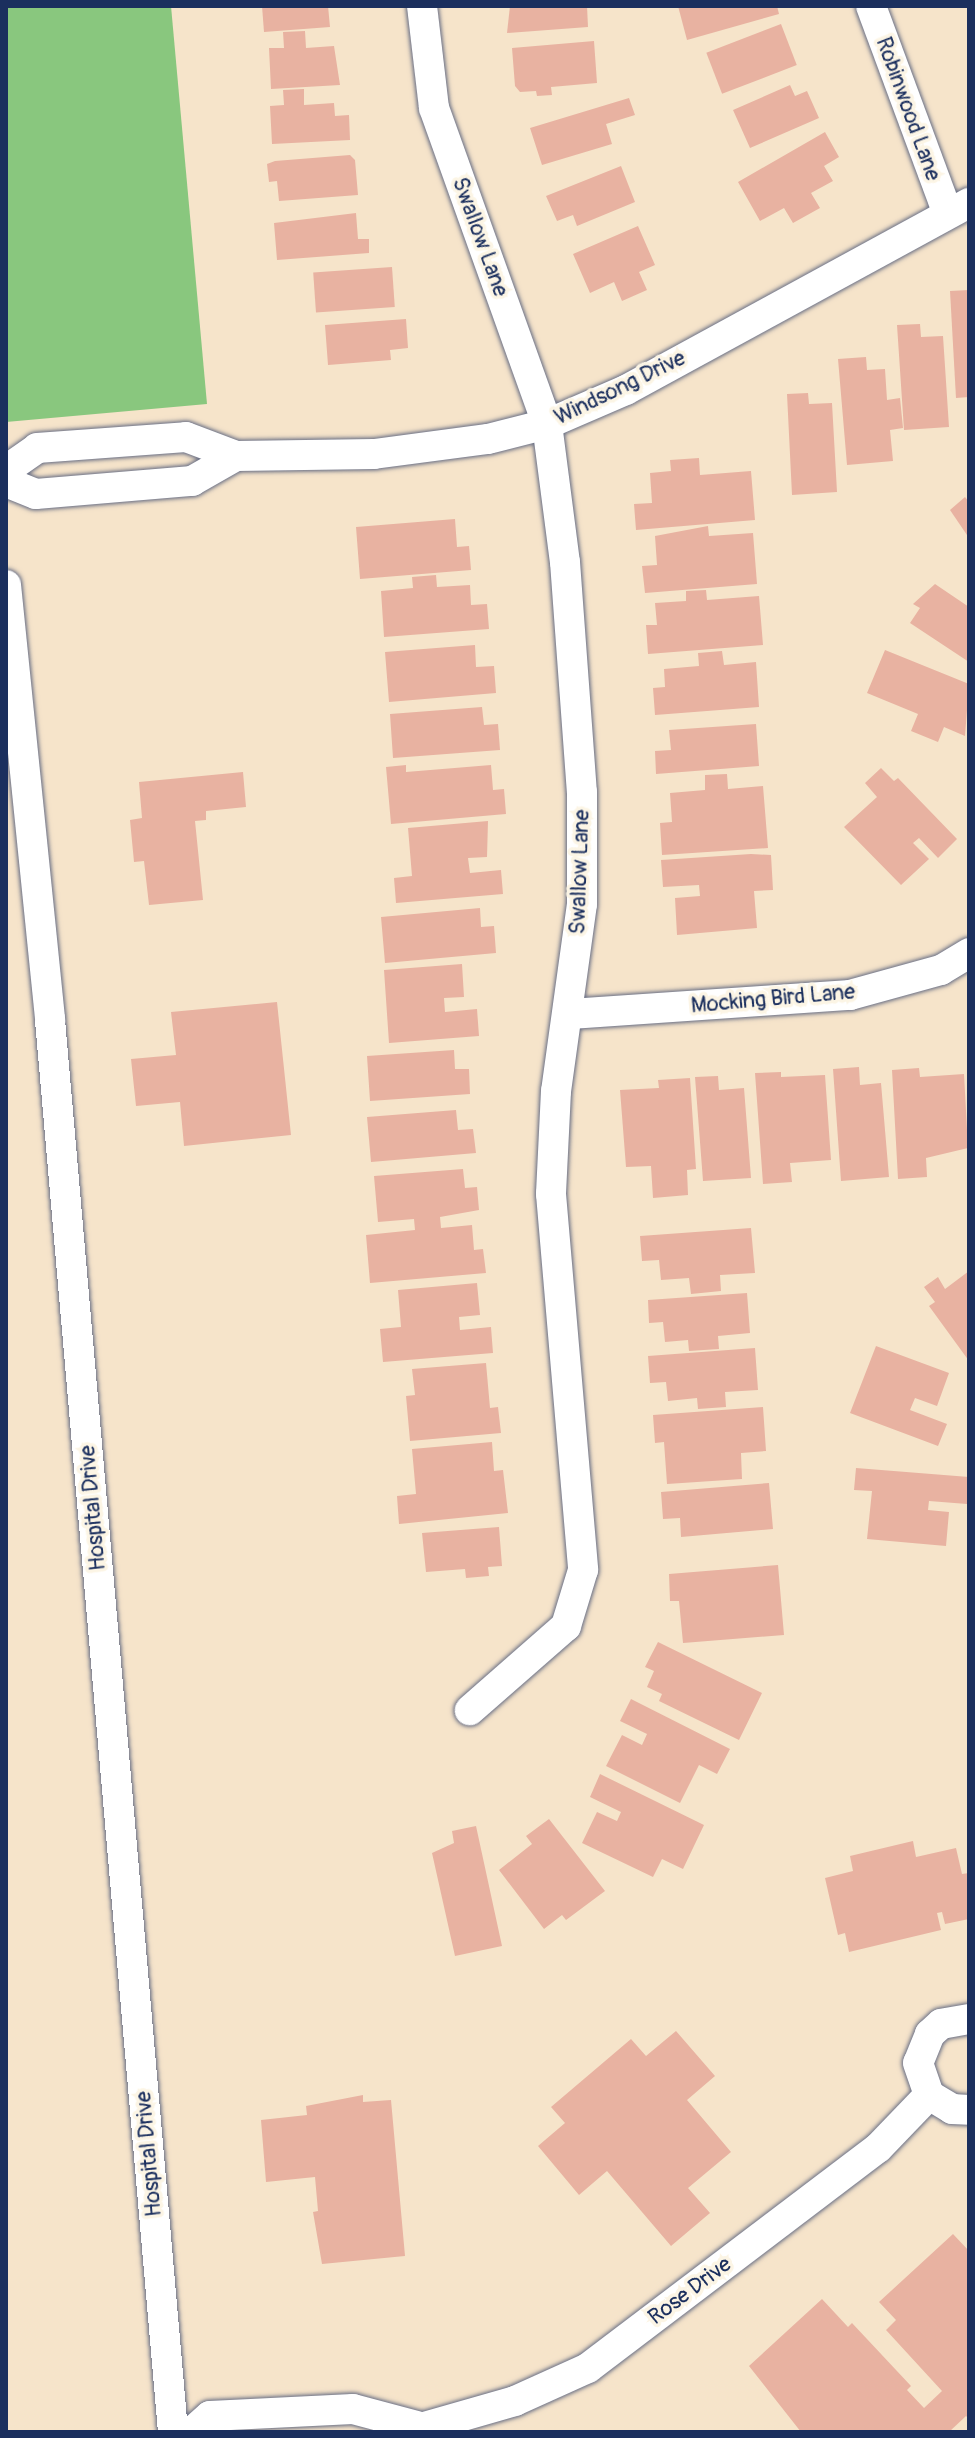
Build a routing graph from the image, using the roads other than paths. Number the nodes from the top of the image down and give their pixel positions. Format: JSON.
{"nodes":[{"id":1,"x":422,"y":6,"type":"edge"},
{"id":2,"x":871,"y":6,"type":"edge"},
{"id":3,"x":958,"y":208,"type":"edge"},
{"id":4,"x":547,"y":424,"type":"junction"},
{"id":5,"x":236,"y":456,"type":"junction"},
{"id":6,"x":6,"y":470,"type":"edge"},
{"id":7,"x":6,"y":482,"type":"edge"},
{"id":8,"x":6,"y":585,"type":"edge"},
{"id":9,"x":969,"y":953,"type":"edge"},
{"id":10,"x":570,"y":1014,"type":"junction"},
{"id":11,"x":470,"y":1710,"type":"dead end"},
{"id":12,"x":969,"y":2019,"type":"edge"},
{"id":13,"x":929,"y":2095,"type":"junction"},
{"id":14,"x":969,"y":2110,"type":"edge"},
{"id":15,"x":412,"y":2429,"type":"edge"},
{"id":16,"x":173,"y":2432,"type":"edge"},
{"id":17,"x":192,"y":2432,"type":"edge"}],
"edges":[{"from":1,"to":4,"type":"street","name":"Swallow Lane"},
{"from":2,"to":3,"type":"street","name":"Robinwood Lane"},
{"from":3,"to":4,"type":"street","name":"Windsong Drive"},
{"from":4,"to":5,"type":"street","name":"Windsong Drive"},
{"from":4,"to":10,"type":"street","name":"Swallow Lane"},
{"from":5,"to":6,"type":"street","name":"Windsong Drive"},
{"from":5,"to":7,"type":"street","name":"Windsong Drive"},
{"from":8,"to":16,"type":"street","name":"Hospital Drive"},
{"from":9,"to":10,"type":"street","name":"Mocking Bird Lane"},
{"from":10,"to":11,"type":"street","name":"Swallow Lane"},
{"from":12,"to":13,"type":"street"},
{"from":13,"to":14,"type":"street"},
{"from":13,"to":15,"type":"street","name":"Rose Drive"},
{"from":15,"to":17,"type":"street","name":"Rose Drive"}]}
